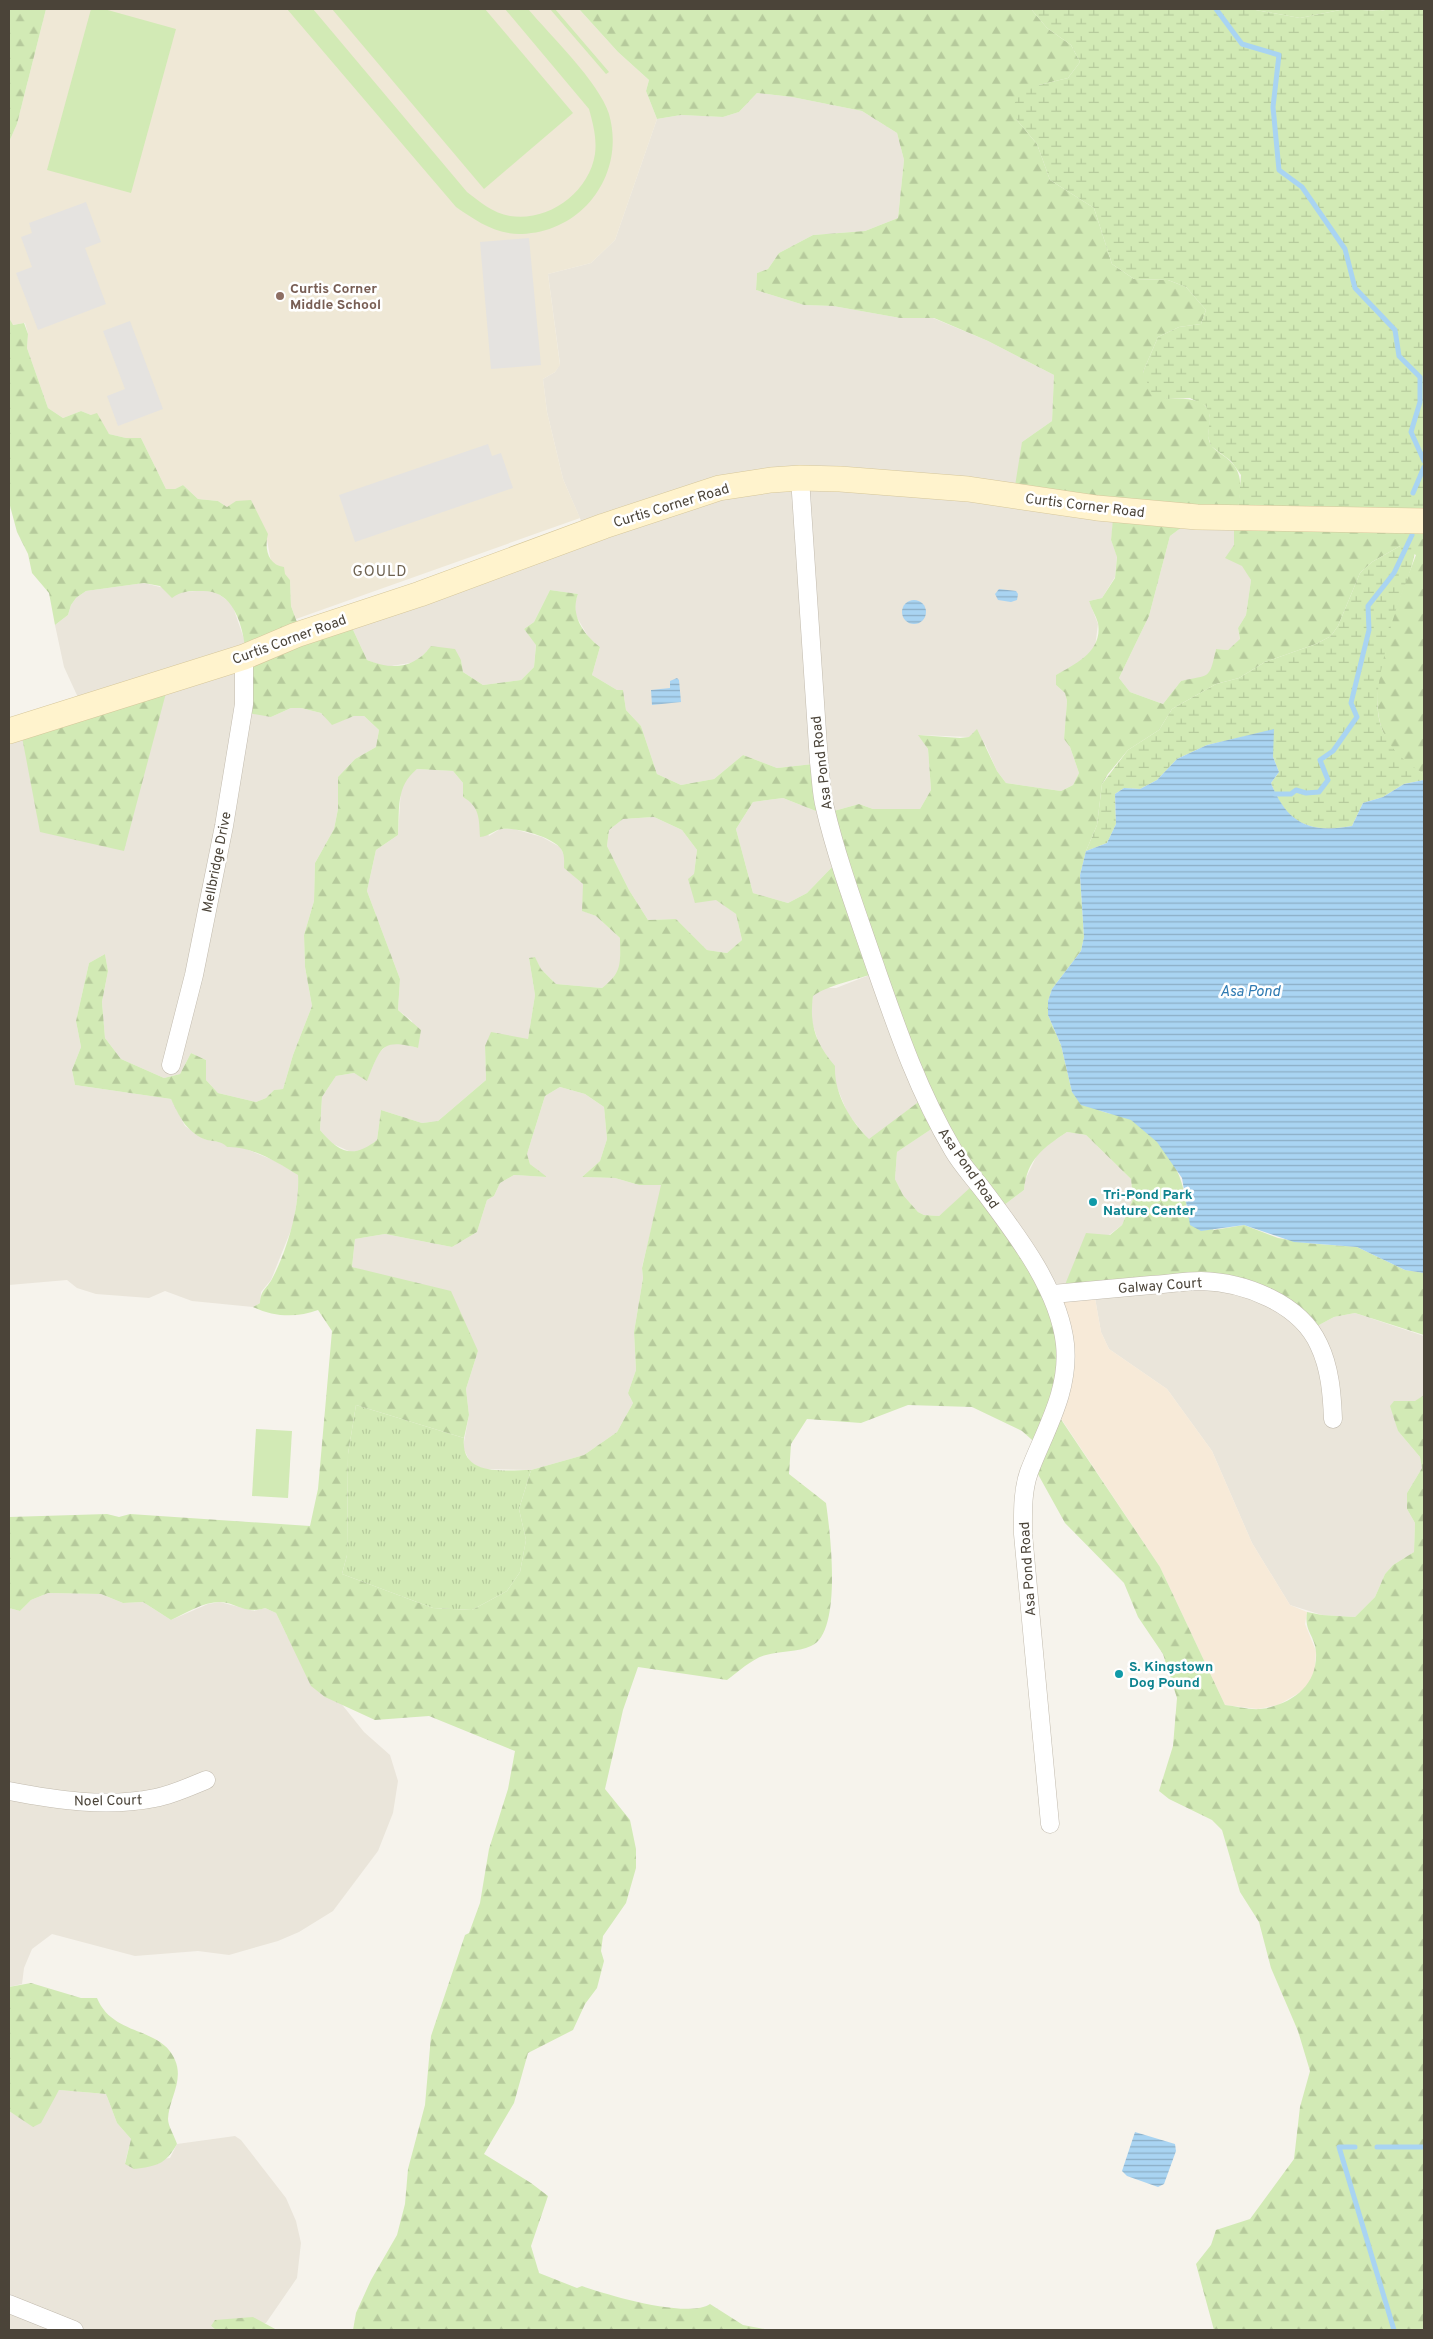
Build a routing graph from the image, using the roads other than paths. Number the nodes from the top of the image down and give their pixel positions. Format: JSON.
{"nodes":[{"id":1,"x":800,"y":478,"type":"junction"},
{"id":2,"x":1424,"y":521,"type":"edge"},
{"id":3,"x":244,"y":656,"type":"junction"},
{"id":4,"x":9,"y":731,"type":"edge"},
{"id":5,"x":171,"y":1066,"type":"dead end"},
{"id":6,"x":1053,"y":1294,"type":"junction"},
{"id":7,"x":1333,"y":1419,"type":"dead end"},
{"id":8,"x":206,"y":1780,"type":"dead end"},
{"id":9,"x":9,"y":1791,"type":"edge"},
{"id":10,"x":1050,"y":1824,"type":"dead end"},
{"id":11,"x":9,"y":2304,"type":"edge"},
{"id":12,"x":74,"y":2330,"type":"edge"}],
"edges":[{"from":1,"to":2,"type":"street","name":"Curtis Corner Road"},
{"from":1,"to":3,"type":"street","name":"Curtis Corner Road"},
{"from":1,"to":6,"type":"street","name":"Asa Pond Road"},
{"from":3,"to":4,"type":"street","name":"Curtis Corner Road"},
{"from":3,"to":5,"type":"street","name":"Mellbridge Drive"},
{"from":6,"to":7,"type":"street","name":"Galway Court"},
{"from":6,"to":10,"type":"street","name":"Asa Pond Road"},
{"from":8,"to":9,"type":"street","name":"Noel Court"},
{"from":11,"to":12,"type":"street"}]}
